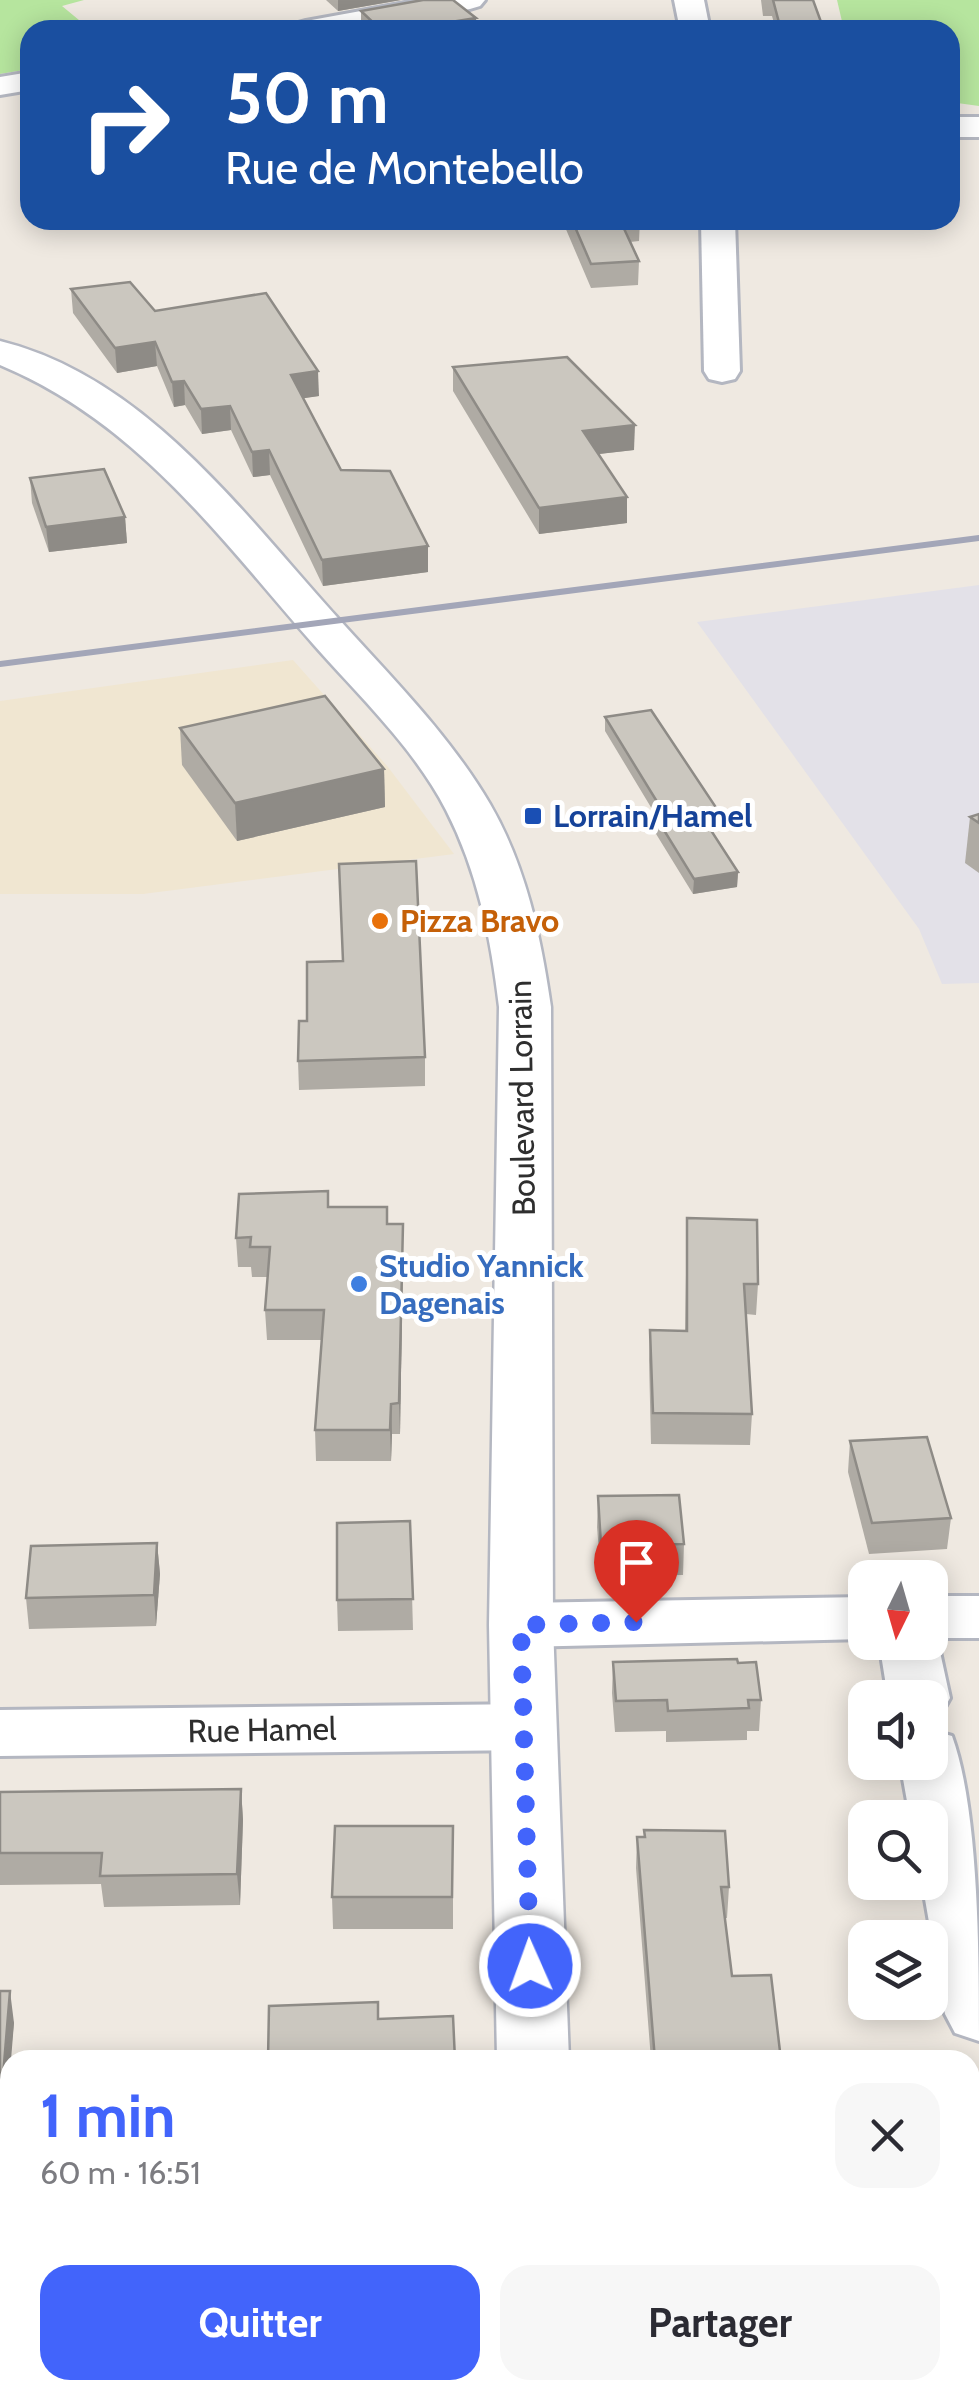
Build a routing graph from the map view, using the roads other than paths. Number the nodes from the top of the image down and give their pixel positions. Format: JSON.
{"nodes":[{"id":1,"x":470,"y":0,"type":"edge"},
{"id":2,"x":361,"y":20,"type":"edge"},
{"id":3,"x":718,"y":230,"type":"edge"},
{"id":4,"x":0,"y":352,"type":"edge"},
{"id":5,"x":722,"y":371,"type":"dead end"},
{"id":6,"x":948,"y":1617,"type":"edge"},
{"id":7,"x":979,"y":1617,"type":"edge"},
{"id":8,"x":848,"y":1618,"type":"edge"},
{"id":9,"x":521,"y":1625,"type":"junction"},
{"id":10,"x":523,"y":1727,"type":"junction"},
{"id":11,"x":0,"y":1733,"type":"edge"},
{"id":12,"x":935,"y":1780,"type":"edge"},
{"id":13,"x":979,"y":2014,"type":"edge"},
{"id":14,"x":533,"y":2050,"type":"edge"}],
"edges":[{"from":1,"to":2,"type":"street"},
{"from":3,"to":5,"type":"street"},
{"from":4,"to":9,"type":"main road","name":"Boulevard Lorrain"},
{"from":6,"to":7,"type":"street"},
{"from":8,"to":9,"type":"street"},
{"from":9,"to":10,"type":"main road","name":"Boulevard Lorrain"},
{"from":10,"to":11,"type":"street","name":"Rue Hamel"},
{"from":10,"to":14,"type":"main road","name":"Boulevard Lorrain"},
{"from":12,"to":13,"type":"street"}]}
